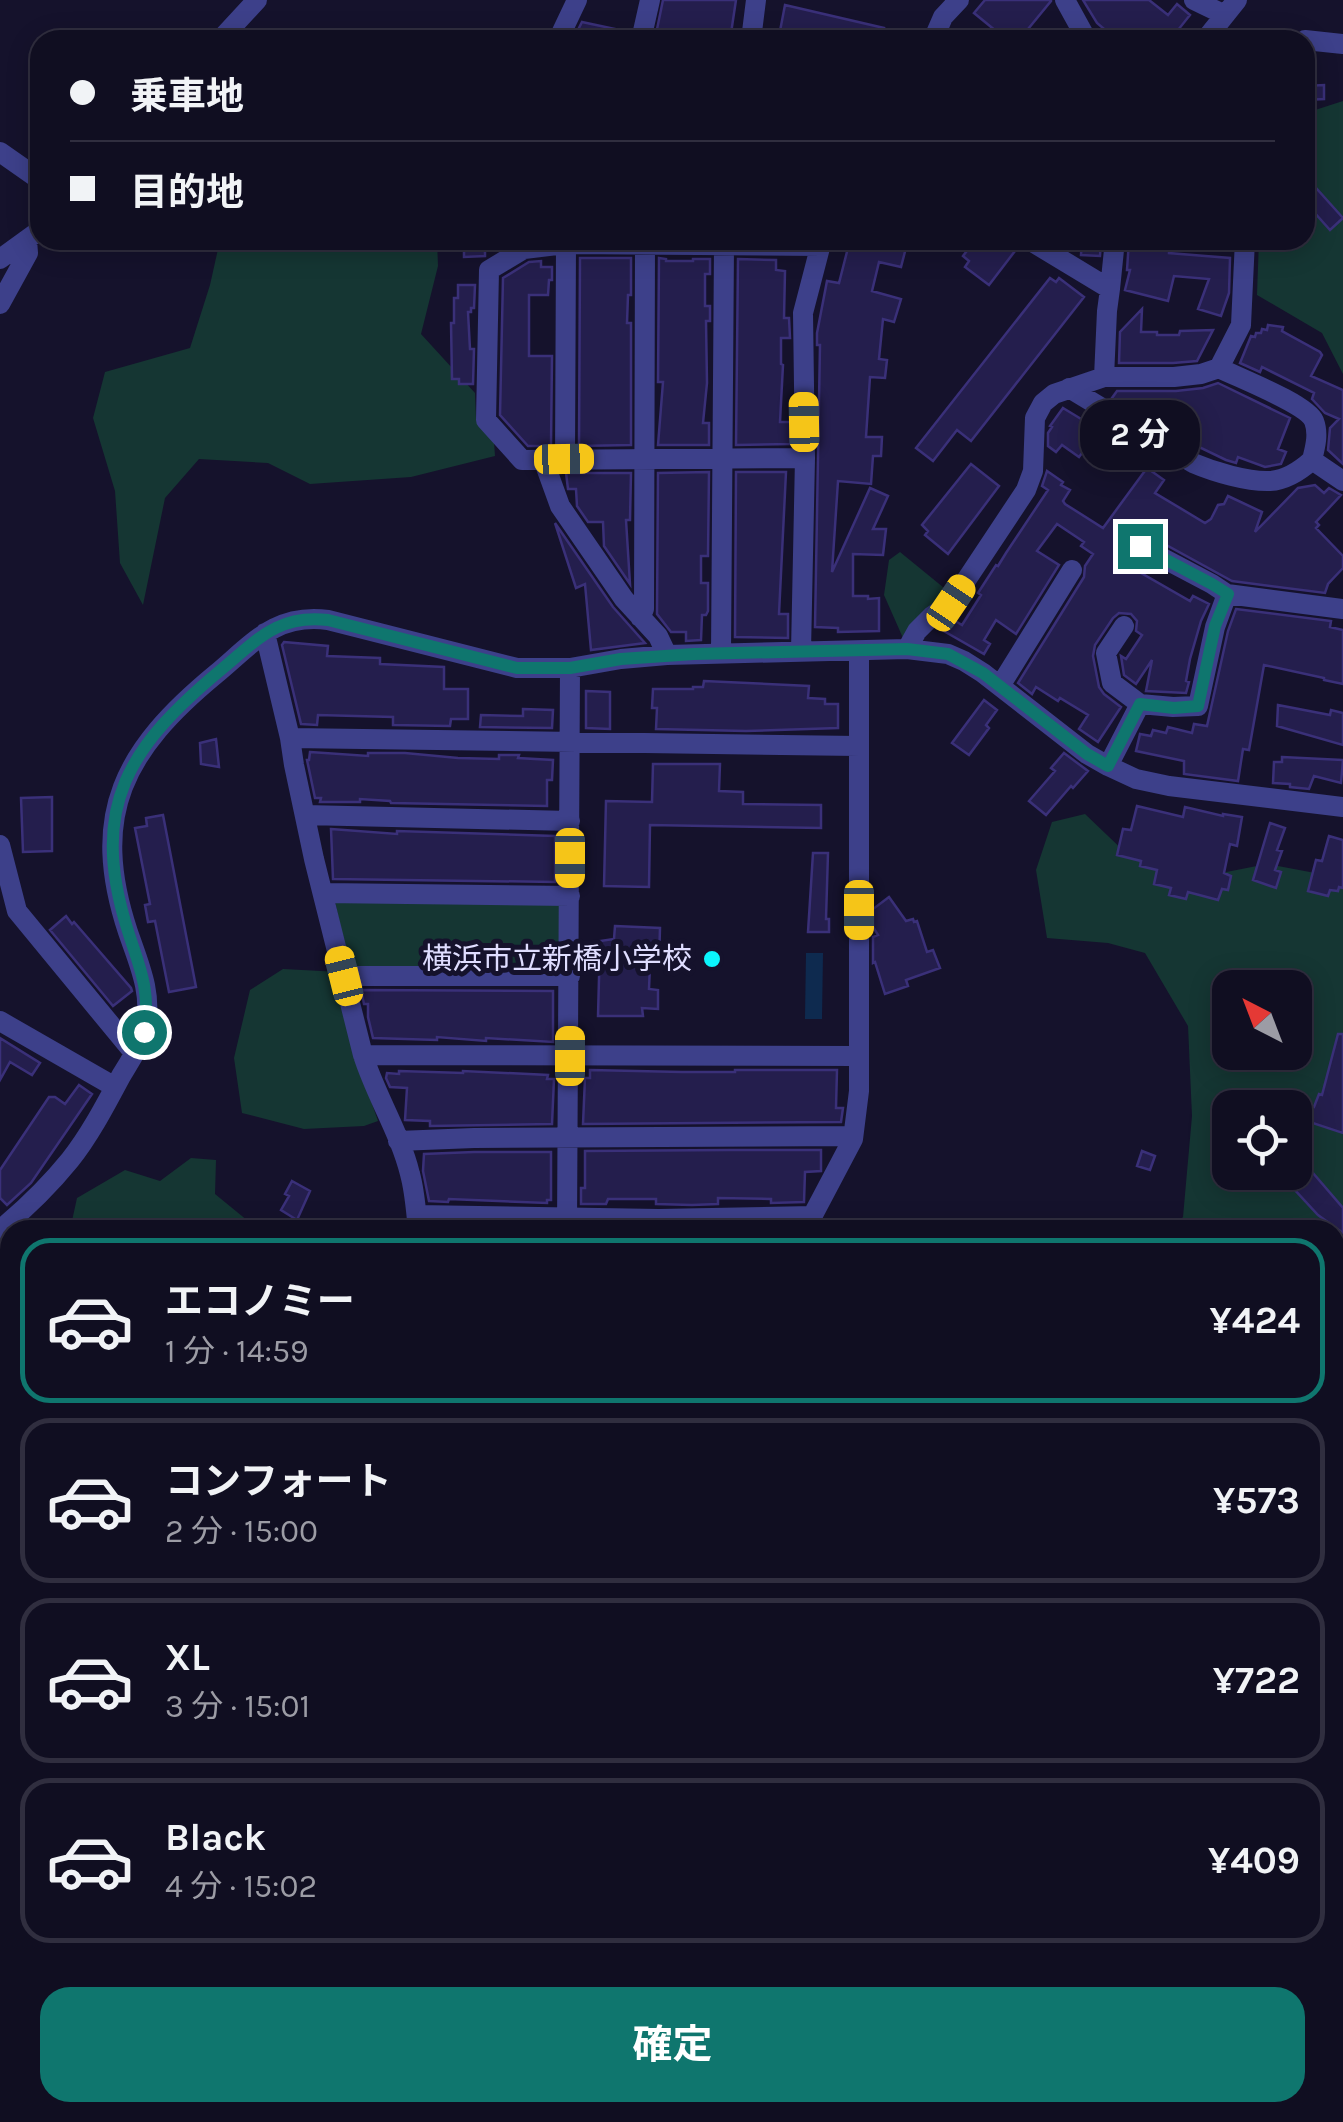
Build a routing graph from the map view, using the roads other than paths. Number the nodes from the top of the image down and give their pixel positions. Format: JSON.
{"nodes":[{"id":1,"x":257,"y":0,"type":"edge"},
{"id":2,"x":577,"y":0,"type":"edge"},
{"id":3,"x":650,"y":0,"type":"edge"},
{"id":4,"x":756,"y":0,"type":"edge"},
{"id":5,"x":959,"y":0,"type":"edge"},
{"id":6,"x":1065,"y":0,"type":"edge"},
{"id":7,"x":1194,"y":0,"type":"edge"},
{"id":8,"x":1231,"y":8,"type":"edge"},
{"id":9,"x":229,"y":30,"type":"edge"},
{"id":10,"x":563,"y":30,"type":"edge"},
{"id":11,"x":643,"y":30,"type":"edge"},
{"id":12,"x":752,"y":30,"type":"edge"},
{"id":13,"x":937,"y":30,"type":"edge"},
{"id":14,"x":1081,"y":30,"type":"edge"},
{"id":15,"x":1213,"y":30,"type":"edge"},
{"id":16,"x":1315,"y":41,"type":"edge"},
{"id":17,"x":1343,"y":44,"type":"edge"},
{"id":18,"x":0,"y":152,"type":"edge"},
{"id":19,"x":30,"y":173,"type":"edge"},
{"id":20,"x":30,"y":237,"type":"edge"},
{"id":21,"x":30,"y":246,"type":"edge"},
{"id":22,"x":522,"y":250,"type":"edge"},
{"id":23,"x":566,"y":250,"type":"edge"},
{"id":24,"x":645,"y":250,"type":"edge"},
{"id":25,"x":724,"y":250,"type":"edge"},
{"id":26,"x":819,"y":250,"type":"edge"},
{"id":27,"x":1046,"y":250,"type":"edge"},
{"id":28,"x":1114,"y":250,"type":"edge"},
{"id":29,"x":1245,"y":250,"type":"edge"},
{"id":30,"x":0,"y":259,"type":"edge"},
{"id":31,"x":1110,"y":289,"type":"junction"},
{"id":32,"x":0,"y":304,"type":"edge"},
{"id":33,"x":1219,"y":368,"type":"junction"},
{"id":34,"x":1104,"y":377,"type":"junction"},
{"id":35,"x":1069,"y":388,"type":"junction"},
{"id":36,"x":724,"y":458,"type":"junction"},
{"id":37,"x":805,"y":458,"type":"junction"},
{"id":38,"x":554,"y":459,"type":"junction"},
{"id":39,"x":645,"y":459,"type":"junction"},
{"id":40,"x":1312,"y":460,"type":"junction"},
{"id":41,"x":1343,"y":481,"type":"edge"},
{"id":42,"x":1140,"y":546,"type":"dead end"},
{"id":43,"x":1072,"y":570,"type":"dead end"},
{"id":44,"x":1228,"y":594,"type":"junction"},
{"id":45,"x":1343,"y":609,"type":"edge"},
{"id":46,"x":640,"y":618,"type":"junction"},
{"id":47,"x":1124,"y":626,"type":"dead end"},
{"id":48,"x":265,"y":633,"type":"junction"},
{"id":49,"x":907,"y":649,"type":"junction"},
{"id":50,"x":802,"y":651,"type":"junction"},
{"id":51,"x":859,"y":651,"type":"junction"},
{"id":52,"x":721,"y":653,"type":"junction"},
{"id":53,"x":667,"y":655,"type":"junction"},
{"id":54,"x":570,"y":668,"type":"junction"},
{"id":55,"x":1000,"y":686,"type":"junction"},
{"id":56,"x":1140,"y":704,"type":"junction"},
{"id":57,"x":290,"y":738,"type":"junction"},
{"id":58,"x":570,"y":742,"type":"junction"},
{"id":59,"x":858,"y":746,"type":"junction"},
{"id":60,"x":1108,"y":766,"type":"junction"},
{"id":61,"x":1343,"y":807,"type":"edge"},
{"id":62,"x":306,"y":815,"type":"junction"},
{"id":63,"x":570,"y":821,"type":"junction"},
{"id":64,"x":0,"y":845,"type":"edge"},
{"id":65,"x":324,"y":893,"type":"junction"},
{"id":66,"x":570,"y":896,"type":"junction"},
{"id":67,"x":344,"y":976,"type":"junction"},
{"id":68,"x":570,"y":976,"type":"junction"},
{"id":69,"x":0,"y":1021,"type":"edge"},
{"id":70,"x":134,"y":1052,"type":"junction"},
{"id":71,"x":363,"y":1055,"type":"junction"},
{"id":72,"x":570,"y":1056,"type":"junction"},
{"id":73,"x":858,"y":1056,"type":"junction"},
{"id":74,"x":116,"y":1086,"type":"junction"},
{"id":75,"x":853,"y":1136,"type":"junction"},
{"id":76,"x":568,"y":1138,"type":"junction"},
{"id":77,"x":398,"y":1141,"type":"junction"},
{"id":78,"x":11,"y":1220,"type":"edge"},
{"id":79,"x":418,"y":1220,"type":"edge"},
{"id":80,"x":568,"y":1220,"type":"edge"},
{"id":81,"x":641,"y":1220,"type":"edge"},
{"id":82,"x":696,"y":1220,"type":"edge"},
{"id":83,"x":811,"y":1220,"type":"edge"}],
"edges":[{"from":1,"to":9,"type":"street"},
{"from":2,"to":10,"type":"street"},
{"from":3,"to":11,"type":"street"},
{"from":4,"to":12,"type":"street"},
{"from":5,"to":13,"type":"street"},
{"from":6,"to":14,"type":"street"},
{"from":7,"to":8,"type":"street"},
{"from":8,"to":15,"type":"street"},
{"from":16,"to":17,"type":"street"},
{"from":18,"to":19,"type":"street"},
{"from":20,"to":30,"type":"street"},
{"from":21,"to":32,"type":"street"},
{"from":22,"to":38,"type":"street"},
{"from":23,"to":38,"type":"street"},
{"from":24,"to":39,"type":"street"},
{"from":25,"to":36,"type":"street"},
{"from":26,"to":37,"type":"street"},
{"from":27,"to":31,"type":"street"},
{"from":28,"to":31,"type":"street"},
{"from":29,"to":33,"type":"street"},
{"from":31,"to":34,"type":"street"},
{"from":33,"to":34,"type":"street"},
{"from":33,"to":40,"type":"street"},
{"from":34,"to":35,"type":"street"},
{"from":35,"to":40,"type":"street"},
{"from":35,"to":49,"type":"street"},
{"from":36,"to":37,"type":"street"},
{"from":36,"to":39,"type":"street"},
{"from":36,"to":52,"type":"street"},
{"from":37,"to":50,"type":"street"},
{"from":38,"to":39,"type":"street"},
{"from":38,"to":46,"type":"street"},
{"from":39,"to":46,"type":"street"},
{"from":40,"to":41,"type":"street"},
{"from":42,"to":44,"type":"street"},
{"from":43,"to":55,"type":"street"},
{"from":44,"to":45,"type":"street"},
{"from":44,"to":56,"type":"street"},
{"from":46,"to":53,"type":"street"},
{"from":47,"to":56,"type":"street"},
{"from":48,"to":54,"type":"street"},
{"from":48,"to":57,"type":"street"},
{"from":48,"to":70,"type":"street"},
{"from":49,"to":51,"type":"street"},
{"from":49,"to":55,"type":"street"},
{"from":50,"to":51,"type":"street"},
{"from":50,"to":52,"type":"street"},
{"from":51,"to":59,"type":"street"},
{"from":52,"to":53,"type":"street"},
{"from":53,"to":54,"type":"street"},
{"from":54,"to":58,"type":"street"},
{"from":55,"to":60,"type":"street"},
{"from":56,"to":60,"type":"street"},
{"from":57,"to":58,"type":"street"},
{"from":57,"to":62,"type":"street"},
{"from":58,"to":59,"type":"street"},
{"from":58,"to":63,"type":"street"},
{"from":59,"to":73,"type":"street"},
{"from":60,"to":61,"type":"street"},
{"from":62,"to":63,"type":"street"},
{"from":62,"to":65,"type":"street"},
{"from":63,"to":66,"type":"street"},
{"from":64,"to":70,"type":"street"},
{"from":65,"to":66,"type":"street"},
{"from":65,"to":67,"type":"street"},
{"from":66,"to":68,"type":"street"},
{"from":67,"to":68,"type":"street"},
{"from":67,"to":71,"type":"street"},
{"from":68,"to":72,"type":"street"},
{"from":69,"to":74,"type":"street"},
{"from":70,"to":74,"type":"street"},
{"from":71,"to":72,"type":"street"},
{"from":71,"to":77,"type":"street"},
{"from":72,"to":73,"type":"street"},
{"from":72,"to":76,"type":"street"},
{"from":73,"to":75,"type":"street"},
{"from":74,"to":78,"type":"street"},
{"from":75,"to":76,"type":"street"},
{"from":75,"to":83,"type":"street"},
{"from":76,"to":77,"type":"street"},
{"from":76,"to":80,"type":"street"},
{"from":77,"to":79,"type":"street"},
{"from":81,"to":82,"type":"street"}]}
